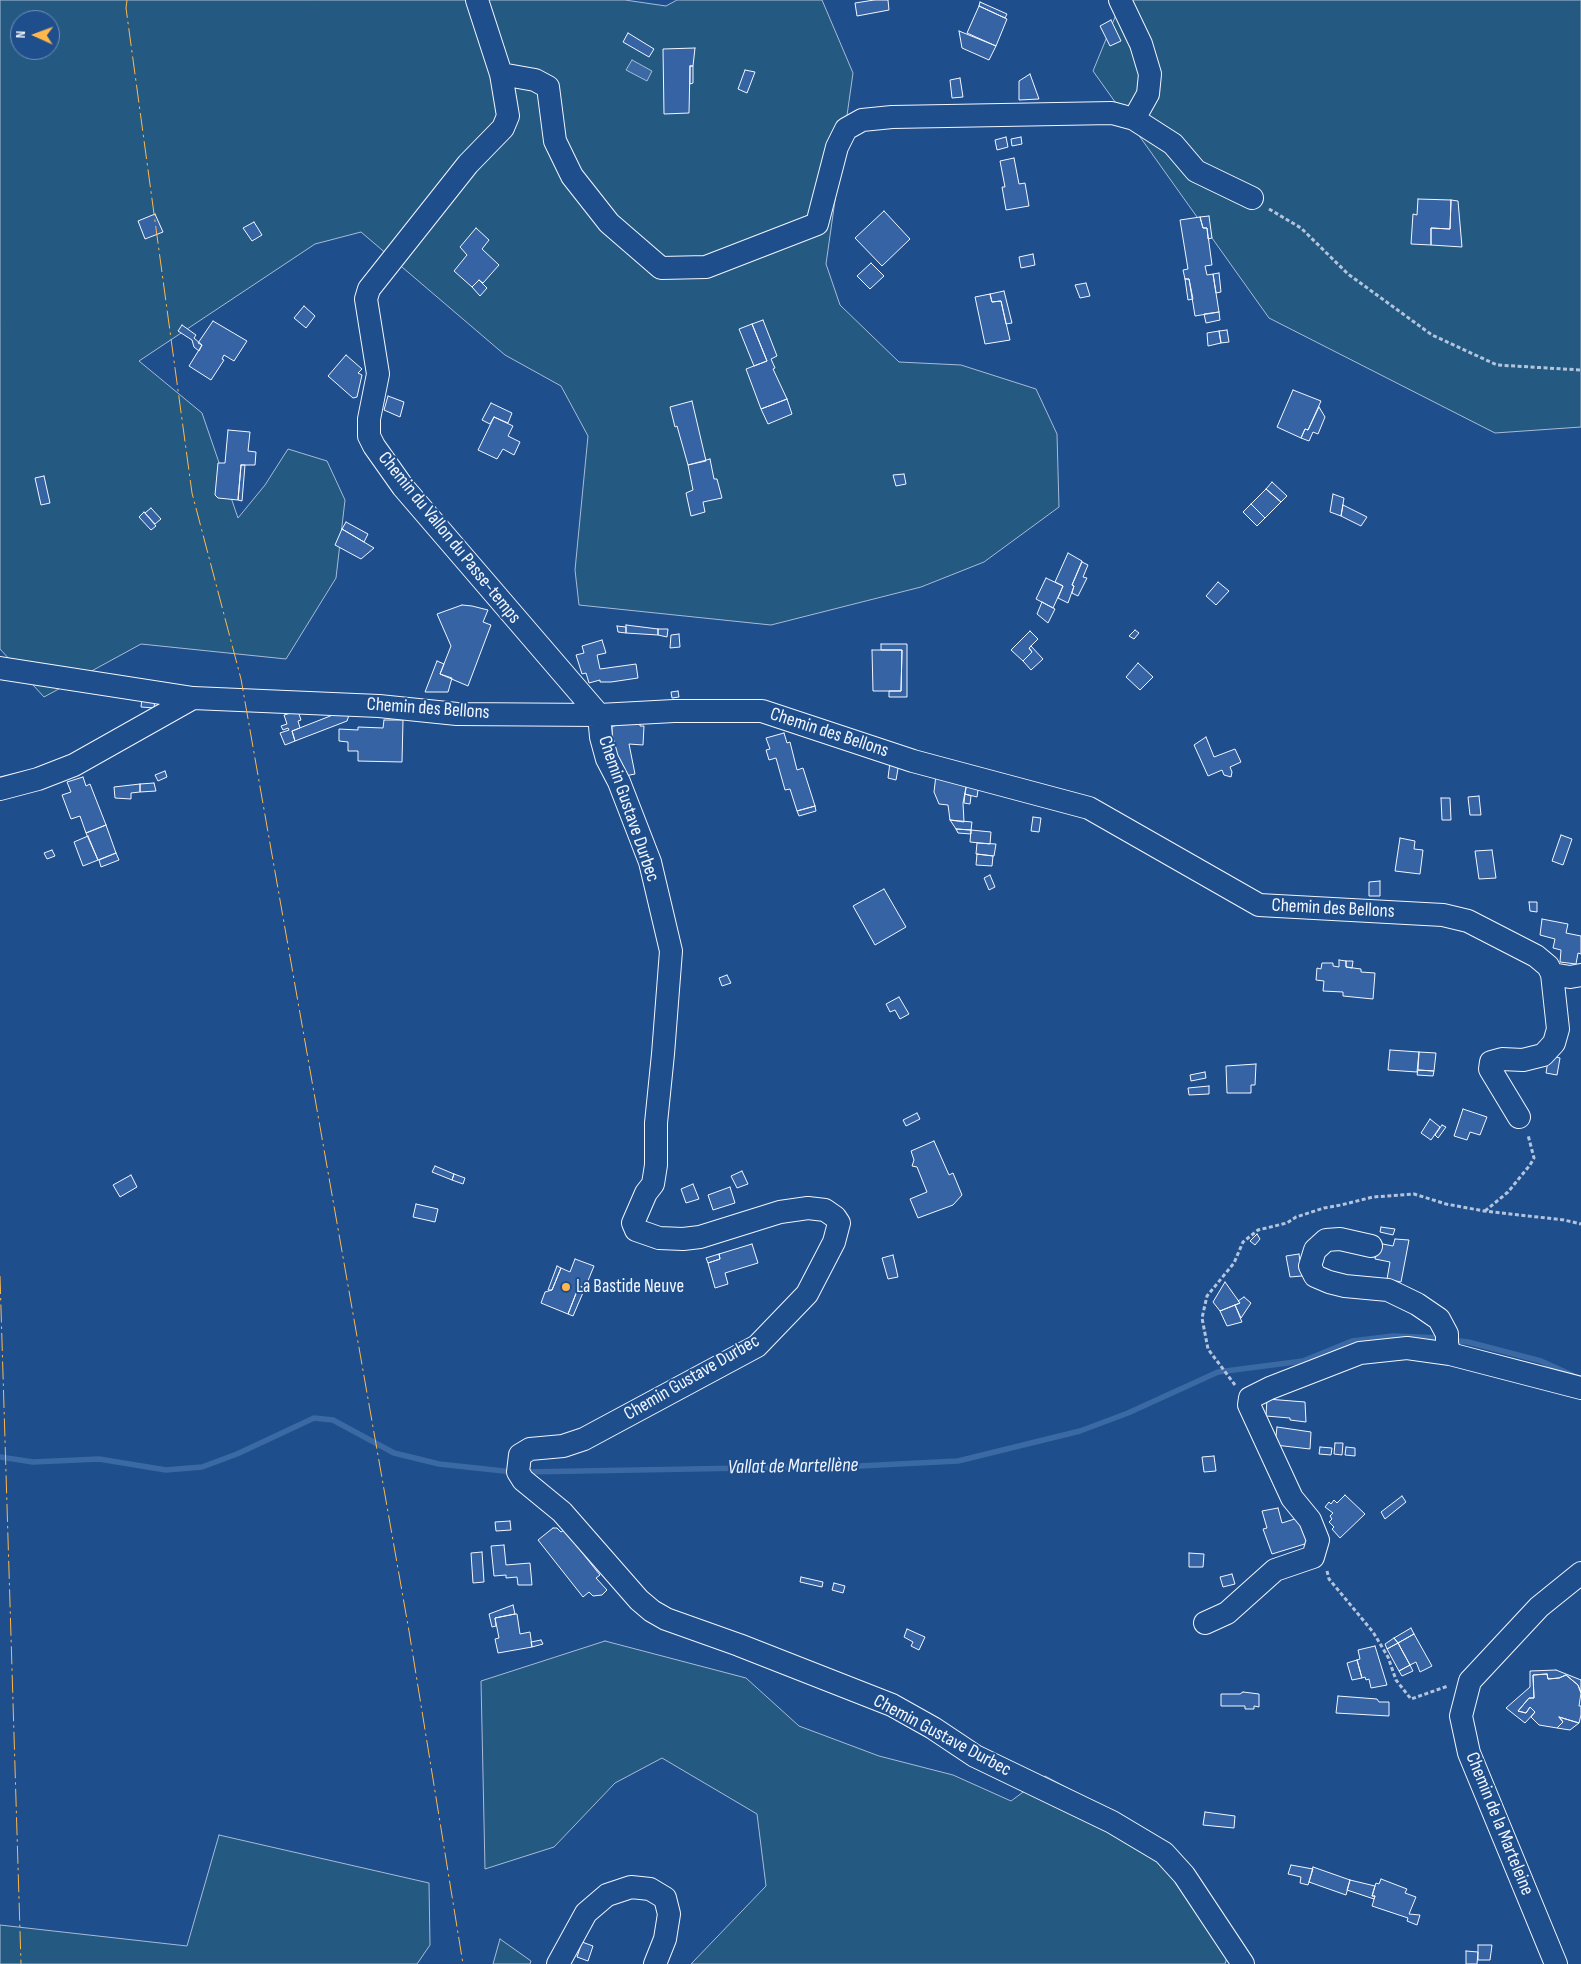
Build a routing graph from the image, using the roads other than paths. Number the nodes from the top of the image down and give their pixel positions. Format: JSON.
{"nodes":[{"id":1,"x":477,"y":0,"type":"edge"},
{"id":2,"x":1120,"y":0,"type":"edge"},
{"id":3,"x":501,"y":74,"type":"junction"},
{"id":4,"x":1134,"y":119,"type":"junction"},
{"id":5,"x":1252,"y":198,"type":"road end"},
{"id":6,"x":0,"y":668,"type":"edge"},
{"id":7,"x":193,"y":698,"type":"junction"},
{"id":8,"x":599,"y":715,"type":"junction"},
{"id":9,"x":0,"y":789,"type":"edge"},
{"id":10,"x":1552,"y":974,"type":"junction"},
{"id":11,"x":1581,"y":975,"type":"edge"},
{"id":12,"x":1519,"y":1117,"type":"road end"},
{"id":13,"x":1371,"y":1246,"type":"dead end"},
{"id":14,"x":1448,"y":1344,"type":"junction"},
{"id":15,"x":1581,"y":1388,"type":"edge"},
{"id":16,"x":1581,"y":1573,"type":"edge"},
{"id":17,"x":1205,"y":1623,"type":"dead end"},
{"id":18,"x":558,"y":1964,"type":"edge"},
{"id":19,"x":655,"y":1964,"type":"edge"},
{"id":20,"x":1243,"y":1964,"type":"edge"},
{"id":21,"x":1556,"y":1964,"type":"edge"}],
"edges":[{"from":1,"to":3,"type":"street","name":"Chemin du Vallon du Passe-temps"},
{"from":2,"to":4,"type":"street"},
{"from":3,"to":4,"type":"street"},
{"from":3,"to":8,"type":"street","name":"Chemin du Vallon du Passe-temps"},
{"from":4,"to":5,"type":"street"},
{"from":6,"to":7,"type":"street","name":"Chemin des Bellons"},
{"from":7,"to":8,"type":"street","name":"Chemin des Bellons"},
{"from":7,"to":9,"type":"street"},
{"from":8,"to":10,"type":"street","name":"Chemin des Bellons"},
{"from":8,"to":20,"type":"street","name":"Chemin Gustave Durbec"},
{"from":10,"to":11,"type":"street"},
{"from":10,"to":12,"type":"street"},
{"from":13,"to":14,"type":"street"},
{"from":14,"to":15,"type":"street"},
{"from":14,"to":17,"type":"street"},
{"from":16,"to":21,"type":"street","name":"Chemin de la Marteleine"},
{"from":18,"to":19,"type":"street"}]}
